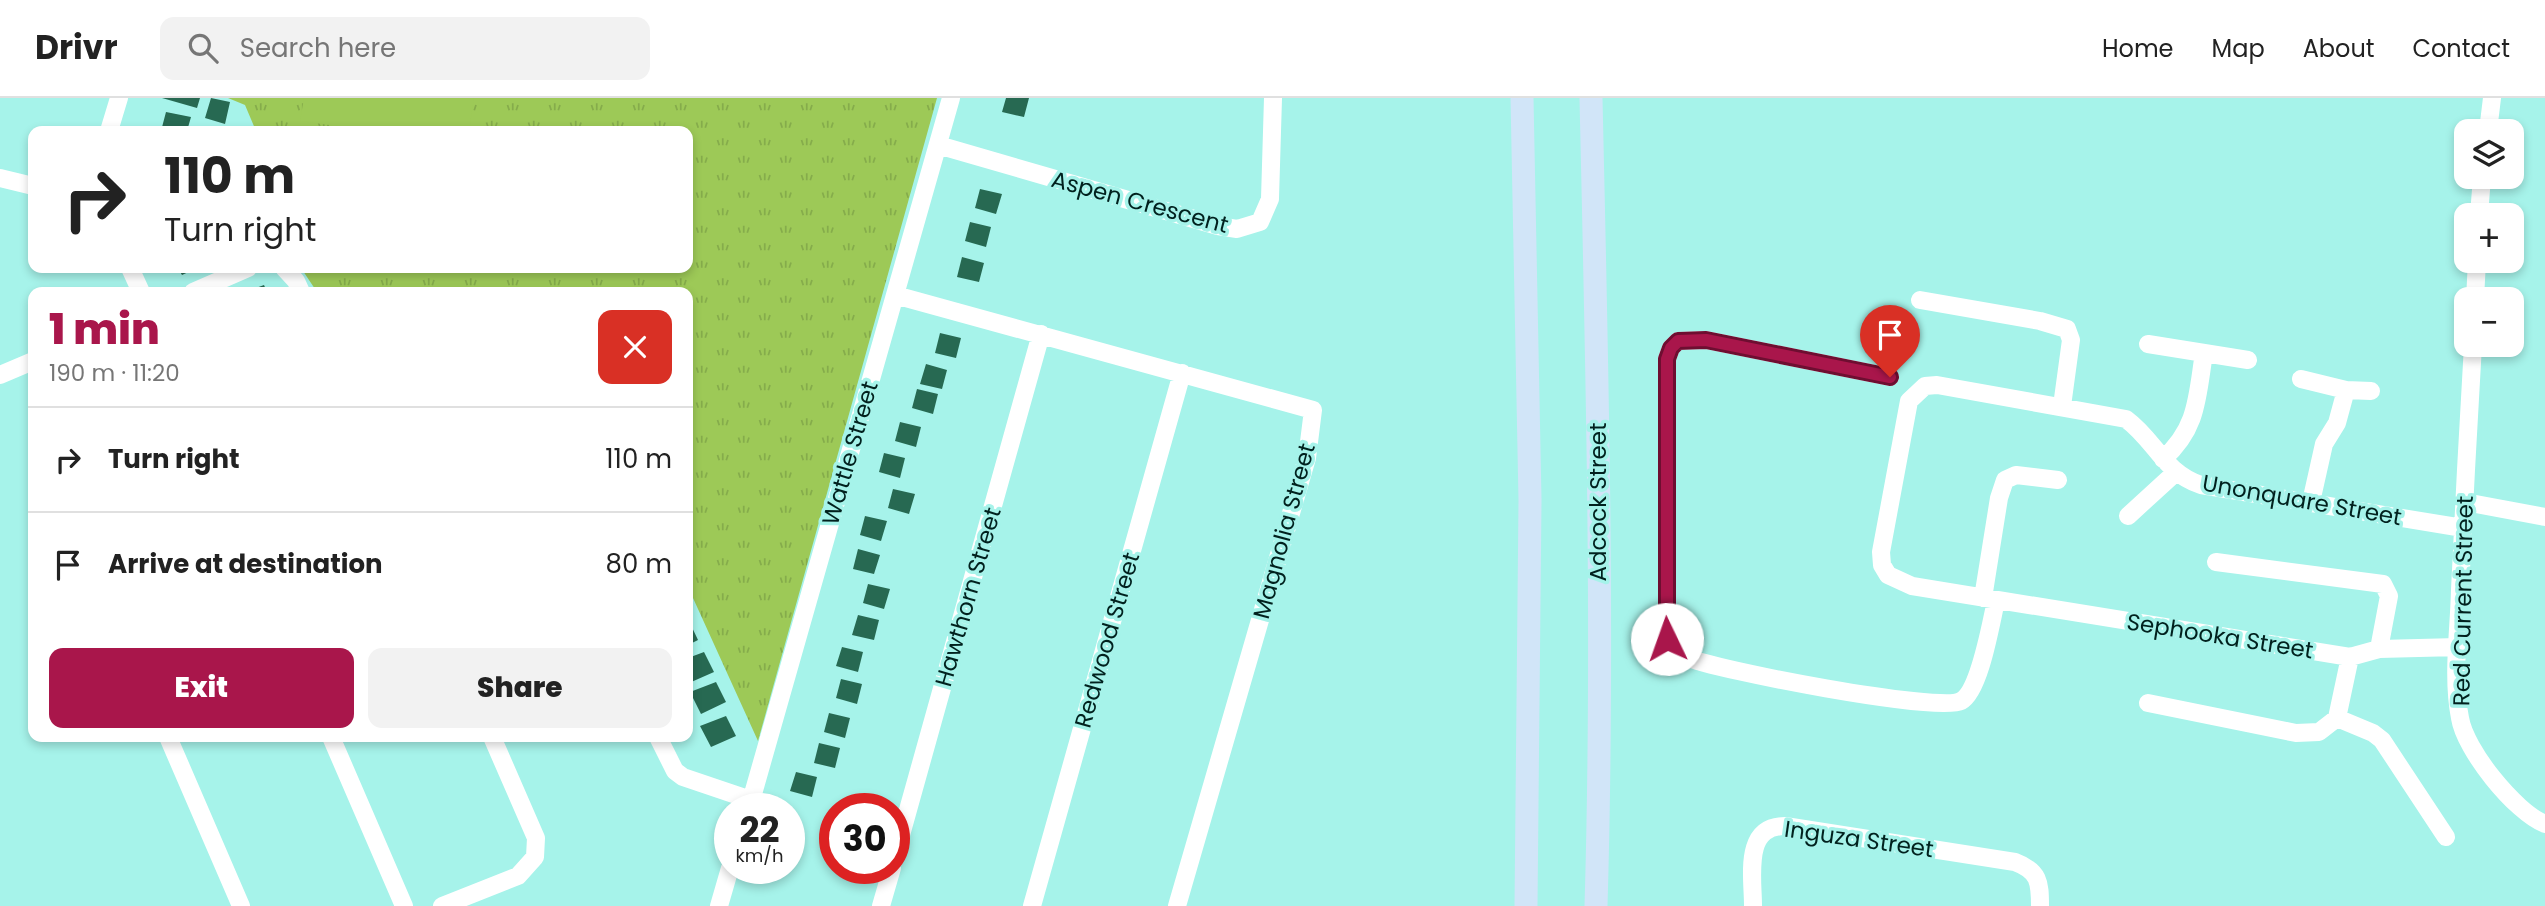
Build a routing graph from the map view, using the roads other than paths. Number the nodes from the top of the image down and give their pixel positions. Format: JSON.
{"nodes":[{"id":1,"x":118,"y":98,"type":"edge"},
{"id":2,"x":951,"y":98,"type":"edge"},
{"id":3,"x":1273,"y":98,"type":"edge"},
{"id":4,"x":1522,"y":98,"type":"edge"},
{"id":5,"x":1591,"y":98,"type":"edge"},
{"id":6,"x":2492,"y":98,"type":"edge"},
{"id":7,"x":2489,"y":119,"type":"edge"},
{"id":8,"x":110,"y":126,"type":"edge"},
{"id":9,"x":938,"y":145,"type":"junction"},
{"id":10,"x":0,"y":178,"type":"edge"},
{"id":11,"x":28,"y":185,"type":"edge"},
{"id":12,"x":237,"y":273,"type":"edge"},
{"id":13,"x":204,"y":287,"type":"edge"},
{"id":14,"x":895,"y":295,"type":"junction"},
{"id":15,"x":1920,"y":300,"type":"dead end"},
{"id":16,"x":1041,"y":334,"type":"junction"},
{"id":17,"x":2148,"y":344,"type":"dead end"},
{"id":18,"x":2204,"y":353,"type":"junction"},
{"id":19,"x":2472,"y":357,"type":"edge"},
{"id":20,"x":2248,"y":360,"type":"dead end"},
{"id":21,"x":28,"y":363,"type":"edge"},
{"id":22,"x":1182,"y":373,"type":"junction"},
{"id":23,"x":0,"y":375,"type":"edge"},
{"id":24,"x":1890,"y":377,"type":"dead end"},
{"id":25,"x":2301,"y":379,"type":"dead end"},
{"id":26,"x":2346,"y":390,"type":"junction"},
{"id":27,"x":2371,"y":391,"type":"dead end"},
{"id":28,"x":2062,"y":406,"type":"junction"},
{"id":29,"x":2169,"y":466,"type":"junction"},
{"id":30,"x":2058,"y":480,"type":"dead end"},
{"id":31,"x":2311,"y":502,"type":"junction"},
{"id":32,"x":2465,"y":502,"type":"junction"},
{"id":33,"x":2129,"y":516,"type":"dead end"},
{"id":34,"x":2545,"y":517,"type":"edge"},
{"id":35,"x":2463,"y":528,"type":"junction"},
{"id":36,"x":2216,"y":562,"type":"dead end"},
{"id":37,"x":1990,"y":600,"type":"junction"},
{"id":38,"x":2458,"y":647,"type":"junction"},
{"id":39,"x":2379,"y":649,"type":"junction"},
{"id":40,"x":2350,"y":657,"type":"junction"},
{"id":41,"x":2148,"y":703,"type":"dead end"},
{"id":42,"x":2337,"y":718,"type":"junction"},
{"id":43,"x":170,"y":742,"type":"edge"},
{"id":44,"x":333,"y":742,"type":"edge"},
{"id":45,"x":494,"y":742,"type":"edge"},
{"id":46,"x":660,"y":742,"type":"edge"},
{"id":47,"x":723,"y":793,"type":"edge"},
{"id":48,"x":753,"y":793,"type":"edge"},
{"id":49,"x":910,"y":803,"type":"edge"},
{"id":50,"x":2545,"y":824,"type":"edge"},
{"id":51,"x":2446,"y":837,"type":"dead end"},
{"id":52,"x":725,"y":884,"type":"edge"},
{"id":53,"x":887,"y":884,"type":"edge"},
{"id":54,"x":241,"y":906,"type":"edge"},
{"id":55,"x":404,"y":906,"type":"edge"},
{"id":56,"x":442,"y":906,"type":"edge"},
{"id":57,"x":719,"y":906,"type":"edge"},
{"id":58,"x":881,"y":906,"type":"edge"},
{"id":59,"x":1032,"y":906,"type":"edge"},
{"id":60,"x":1177,"y":906,"type":"edge"},
{"id":61,"x":1526,"y":906,"type":"edge"},
{"id":62,"x":1596,"y":906,"type":"edge"},
{"id":63,"x":1753,"y":906,"type":"edge"},
{"id":64,"x":2040,"y":906,"type":"edge"}],
"edges":[{"from":1,"to":8,"type":"street"},
{"from":2,"to":9,"type":"street","name":"Wattle Street"},
{"from":3,"to":9,"type":"street","name":"Aspen Crescent"},
{"from":4,"to":61,"type":"main road"},
{"from":5,"to":62,"type":"main road","name":"Adcock Street"},
{"from":6,"to":7,"type":"street"},
{"from":9,"to":14,"type":"street","name":"Wattle Street"},
{"from":10,"to":11,"type":"street"},
{"from":12,"to":13,"type":"street"},
{"from":14,"to":16,"type":"street","name":"Magnolia Street"},
{"from":14,"to":48,"type":"street","name":"Wattle Street"},
{"from":15,"to":28,"type":"street"},
{"from":16,"to":22,"type":"street","name":"Magnolia Street"},
{"from":16,"to":49,"type":"street","name":"Hawthorn Street"},
{"from":17,"to":18,"type":"street"},
{"from":18,"to":20,"type":"street"},
{"from":18,"to":29,"type":"street"},
{"from":19,"to":32,"type":"street","name":"Red Current Street"},
{"from":21,"to":23,"type":"street"},
{"from":22,"to":59,"type":"street","name":"Redwood Street"},
{"from":22,"to":60,"type":"street","name":"Magnolia Street"},
{"from":24,"to":37,"type":"street"},
{"from":25,"to":26,"type":"street"},
{"from":26,"to":27,"type":"street"},
{"from":26,"to":31,"type":"street"},
{"from":28,"to":29,"type":"street","name":"Unonquare Street"},
{"from":28,"to":37,"type":"street","name":"Unonquare Street"},
{"from":29,"to":31,"type":"street","name":"Unonquare Street"},
{"from":29,"to":33,"type":"street"},
{"from":30,"to":37,"type":"street"},
{"from":31,"to":35,"type":"street","name":"Unonquare Street"},
{"from":32,"to":34,"type":"street"},
{"from":32,"to":35,"type":"street","name":"Red Current Street"},
{"from":35,"to":38,"type":"street","name":"Red Current Street"},
{"from":36,"to":39,"type":"street"},
{"from":37,"to":40,"type":"street","name":"Sephooka Street"},
{"from":38,"to":39,"type":"street","name":"Sephooka Street"},
{"from":38,"to":50,"type":"street","name":"Red Current Street"},
{"from":39,"to":40,"type":"street","name":"Sephooka Street"},
{"from":40,"to":42,"type":"street"},
{"from":41,"to":42,"type":"street"},
{"from":42,"to":51,"type":"street"},
{"from":43,"to":54,"type":"street"},
{"from":44,"to":55,"type":"street"},
{"from":45,"to":56,"type":"street"},
{"from":46,"to":47,"type":"street"},
{"from":52,"to":57,"type":"street"},
{"from":53,"to":58,"type":"street"},
{"from":63,"to":64,"type":"street","name":"Inguza Street"}]}
